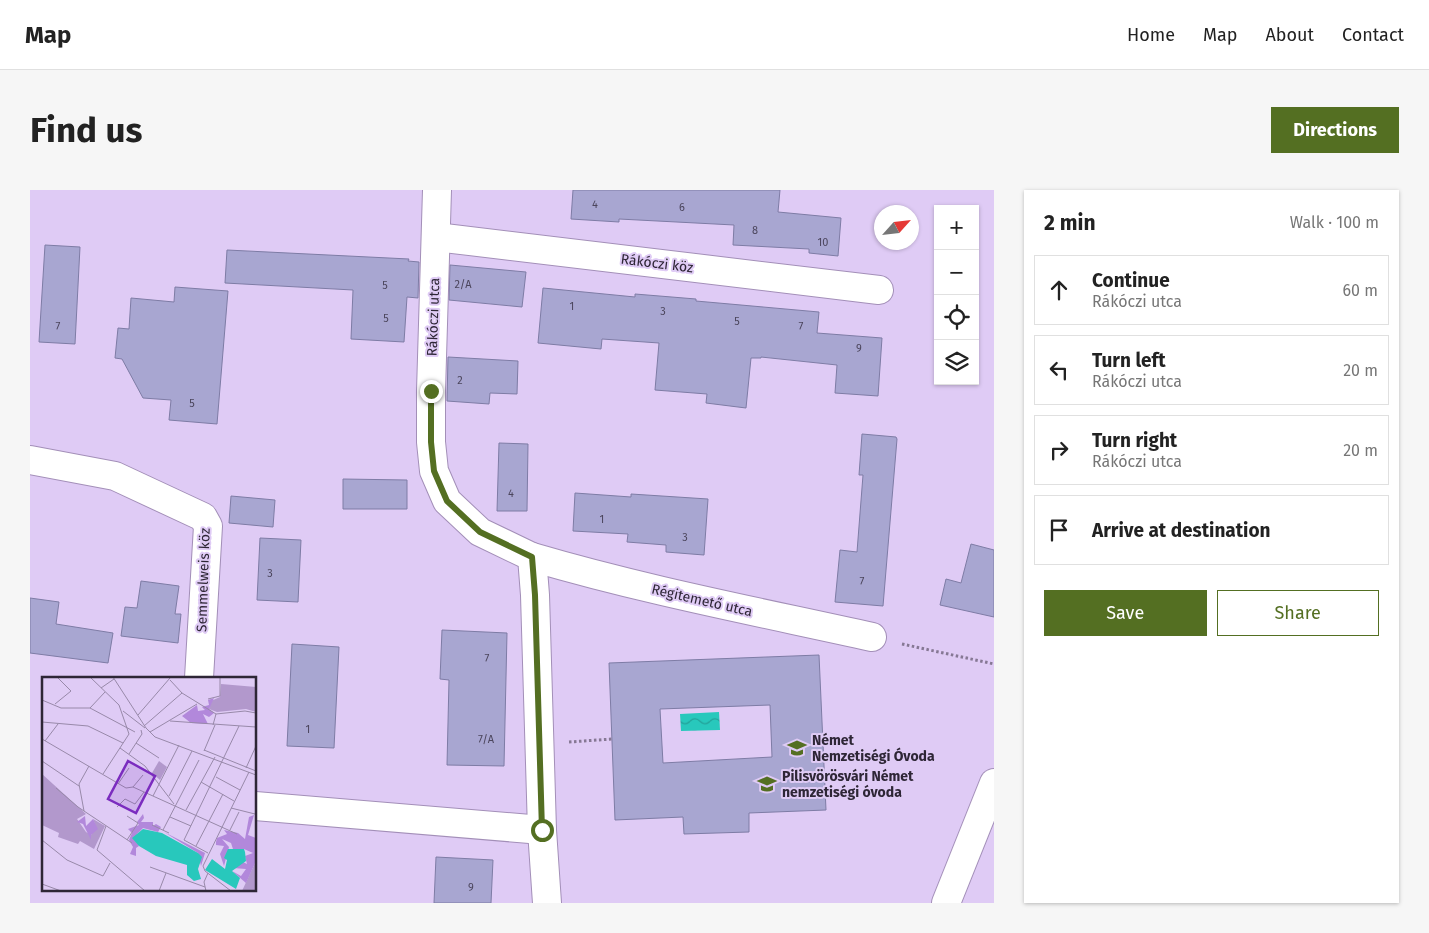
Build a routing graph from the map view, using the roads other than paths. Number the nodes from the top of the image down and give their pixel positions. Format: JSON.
{"nodes":[{"id":1,"x":437,"y":190,"type":"edge"},
{"id":2,"x":436,"y":237,"type":"junction"},
{"id":3,"x":879,"y":290,"type":"dead end"},
{"id":4,"x":30,"y":460,"type":"edge"},
{"id":5,"x":532,"y":557,"type":"junction"},
{"id":6,"x":872,"y":637,"type":"road end"},
{"id":7,"x":199,"y":677,"type":"edge"},
{"id":8,"x":994,"y":783,"type":"edge"},
{"id":9,"x":256,"y":806,"type":"edge"},
{"id":10,"x":542,"y":830,"type":"junction"},
{"id":11,"x":547,"y":903,"type":"edge"},
{"id":12,"x":946,"y":903,"type":"edge"}],
"edges":[{"from":1,"to":2,"type":"street","name":"Rákóczi utca"},
{"from":2,"to":3,"type":"street","name":"Rákóczi köz"},
{"from":2,"to":5,"type":"street","name":"Rákóczi utca"},
{"from":4,"to":7,"type":"street","name":"Semmelweis köz"},
{"from":5,"to":6,"type":"street","name":"Régitemető utca"},
{"from":5,"to":10,"type":"street"},
{"from":8,"to":12,"type":"street"},
{"from":9,"to":10,"type":"street"},
{"from":10,"to":11,"type":"street"}]}
